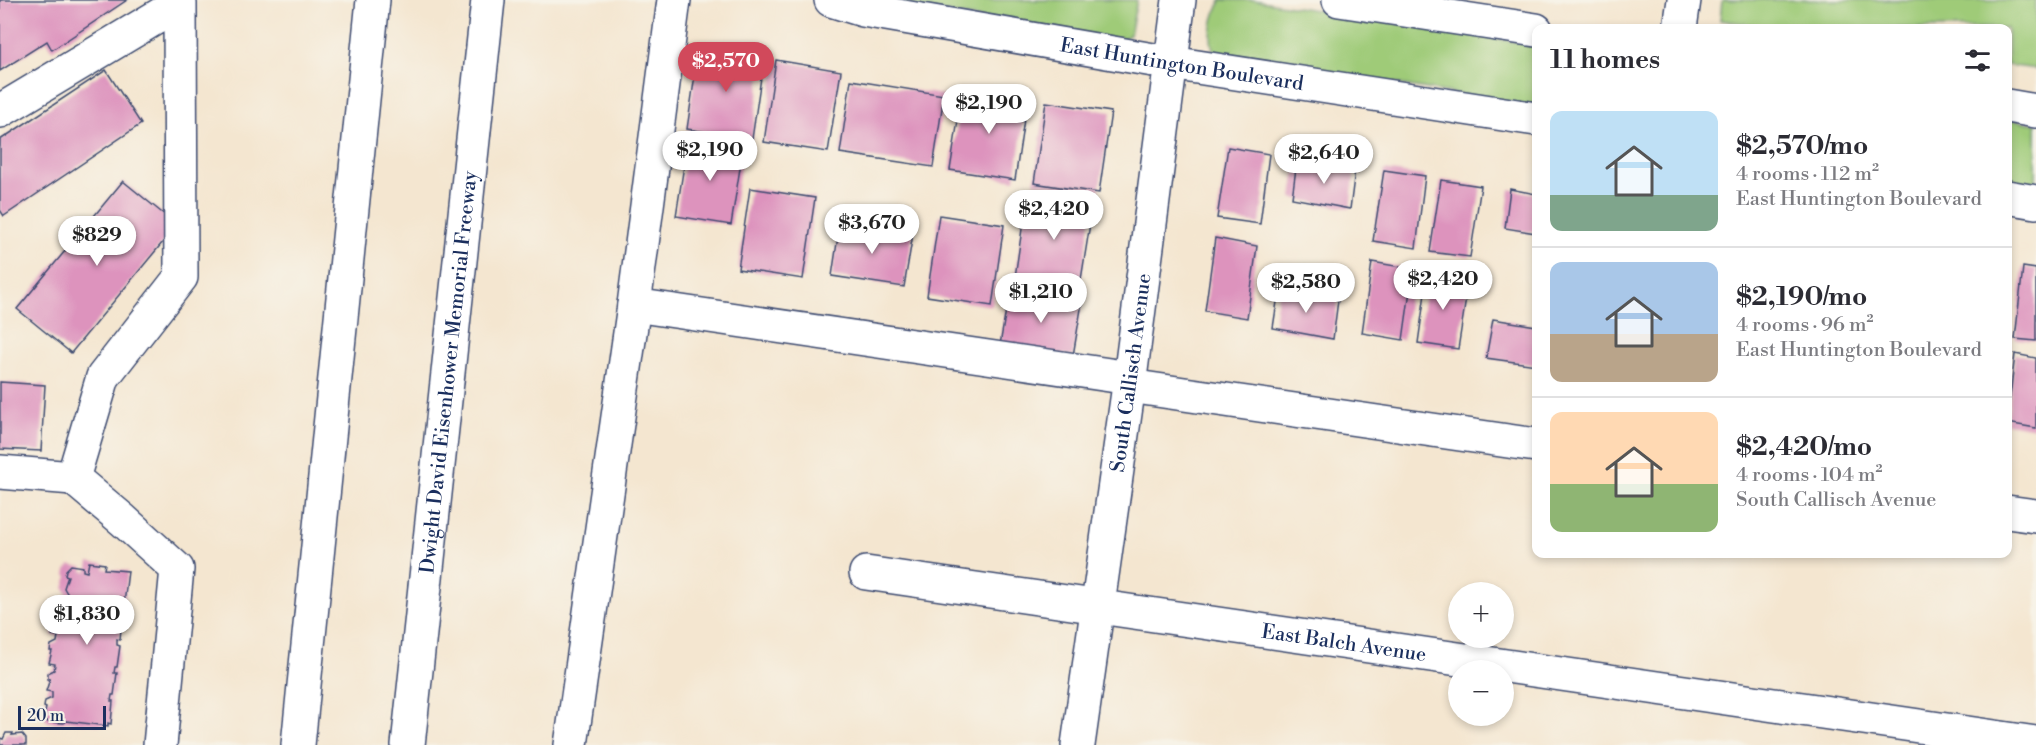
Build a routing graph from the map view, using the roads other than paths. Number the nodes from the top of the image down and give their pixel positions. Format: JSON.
{"nodes":[{"id":1,"x":359,"y":0,"type":"edge"},
{"id":2,"x":373,"y":0,"type":"edge"},
{"id":3,"x":488,"y":0,"type":"edge"},
{"id":4,"x":493,"y":0,"type":"edge"},
{"id":5,"x":674,"y":0,"type":"edge"},
{"id":6,"x":831,"y":0,"type":"edge"},
{"id":7,"x":1179,"y":0,"type":"edge"},
{"id":8,"x":1339,"y":0,"type":"edge"},
{"id":9,"x":1684,"y":0,"type":"edge"},
{"id":10,"x":181,"y":1,"type":"edge"},
{"id":11,"x":1681,"y":24,"type":"edge"},
{"id":12,"x":1532,"y":29,"type":"edge"},
{"id":13,"x":482,"y":47,"type":"junction"},
{"id":14,"x":1171,"y":63,"type":"junction"},
{"id":15,"x":2012,"y":107,"type":"edge"},
{"id":16,"x":0,"y":111,"type":"edge"},
{"id":17,"x":2036,"y":111,"type":"edge"},
{"id":18,"x":1532,"y":119,"type":"edge"},
{"id":19,"x":354,"y":194,"type":"junction"},
{"id":20,"x":2012,"y":198,"type":"edge"},
{"id":21,"x":2036,"y":201,"type":"edge"},
{"id":22,"x":634,"y":305,"type":"junction"},
{"id":23,"x":1130,"y":382,"type":"junction"},
{"id":24,"x":1532,"y":444,"type":"edge"},
{"id":25,"x":0,"y":472,"type":"edge"},
{"id":26,"x":73,"y":478,"type":"junction"},
{"id":27,"x":2012,"y":513,"type":"edge"},
{"id":28,"x":2036,"y":516,"type":"edge"},
{"id":29,"x":866,"y":573,"type":"dead end"},
{"id":30,"x":1098,"y":607,"type":"junction"},
{"id":31,"x":2036,"y":743,"type":"edge"},
{"id":32,"x":160,"y":745,"type":"edge"},
{"id":33,"x":298,"y":745,"type":"edge"},
{"id":34,"x":408,"y":745,"type":"edge"},
{"id":35,"x":571,"y":745,"type":"edge"},
{"id":36,"x":1078,"y":745,"type":"edge"}],
"edges":[{"from":1,"to":19,"type":"main road"},
{"from":2,"to":19,"type":"main road"},
{"from":3,"to":13,"type":"main road","name":"Dwight David Eisenhower Memorial Freeway"},
{"from":4,"to":13,"type":"main road"},
{"from":5,"to":22,"type":"main road"},
{"from":6,"to":14,"type":"main road","name":"East Huntington Boulevard"},
{"from":7,"to":14,"type":"main road","name":"South Callisch Avenue"},
{"from":8,"to":12,"type":"main road"},
{"from":9,"to":11,"type":"main road"},
{"from":10,"to":16,"type":"main road"},
{"from":10,"to":26,"type":"main road"},
{"from":13,"to":34,"type":"main road","name":"Dwight David Eisenhower Memorial Freeway"},
{"from":14,"to":18,"type":"main road","name":"East Huntington Boulevard"},
{"from":14,"to":23,"type":"main road","name":"South Callisch Avenue"},
{"from":15,"to":17,"type":"main road"},
{"from":19,"to":33,"type":"main road"},
{"from":20,"to":21,"type":"main road"},
{"from":22,"to":23,"type":"main road"},
{"from":22,"to":35,"type":"main road"},
{"from":23,"to":24,"type":"main road"},
{"from":23,"to":30,"type":"main road","name":"South Callisch Avenue"},
{"from":25,"to":26,"type":"main road"},
{"from":26,"to":32,"type":"main road"},
{"from":27,"to":28,"type":"main road"},
{"from":29,"to":30,"type":"main road","name":"East Balch Avenue"},
{"from":30,"to":31,"type":"main road","name":"East Balch Avenue"},
{"from":30,"to":36,"type":"main road","name":"South Callisch Avenue"}]}
